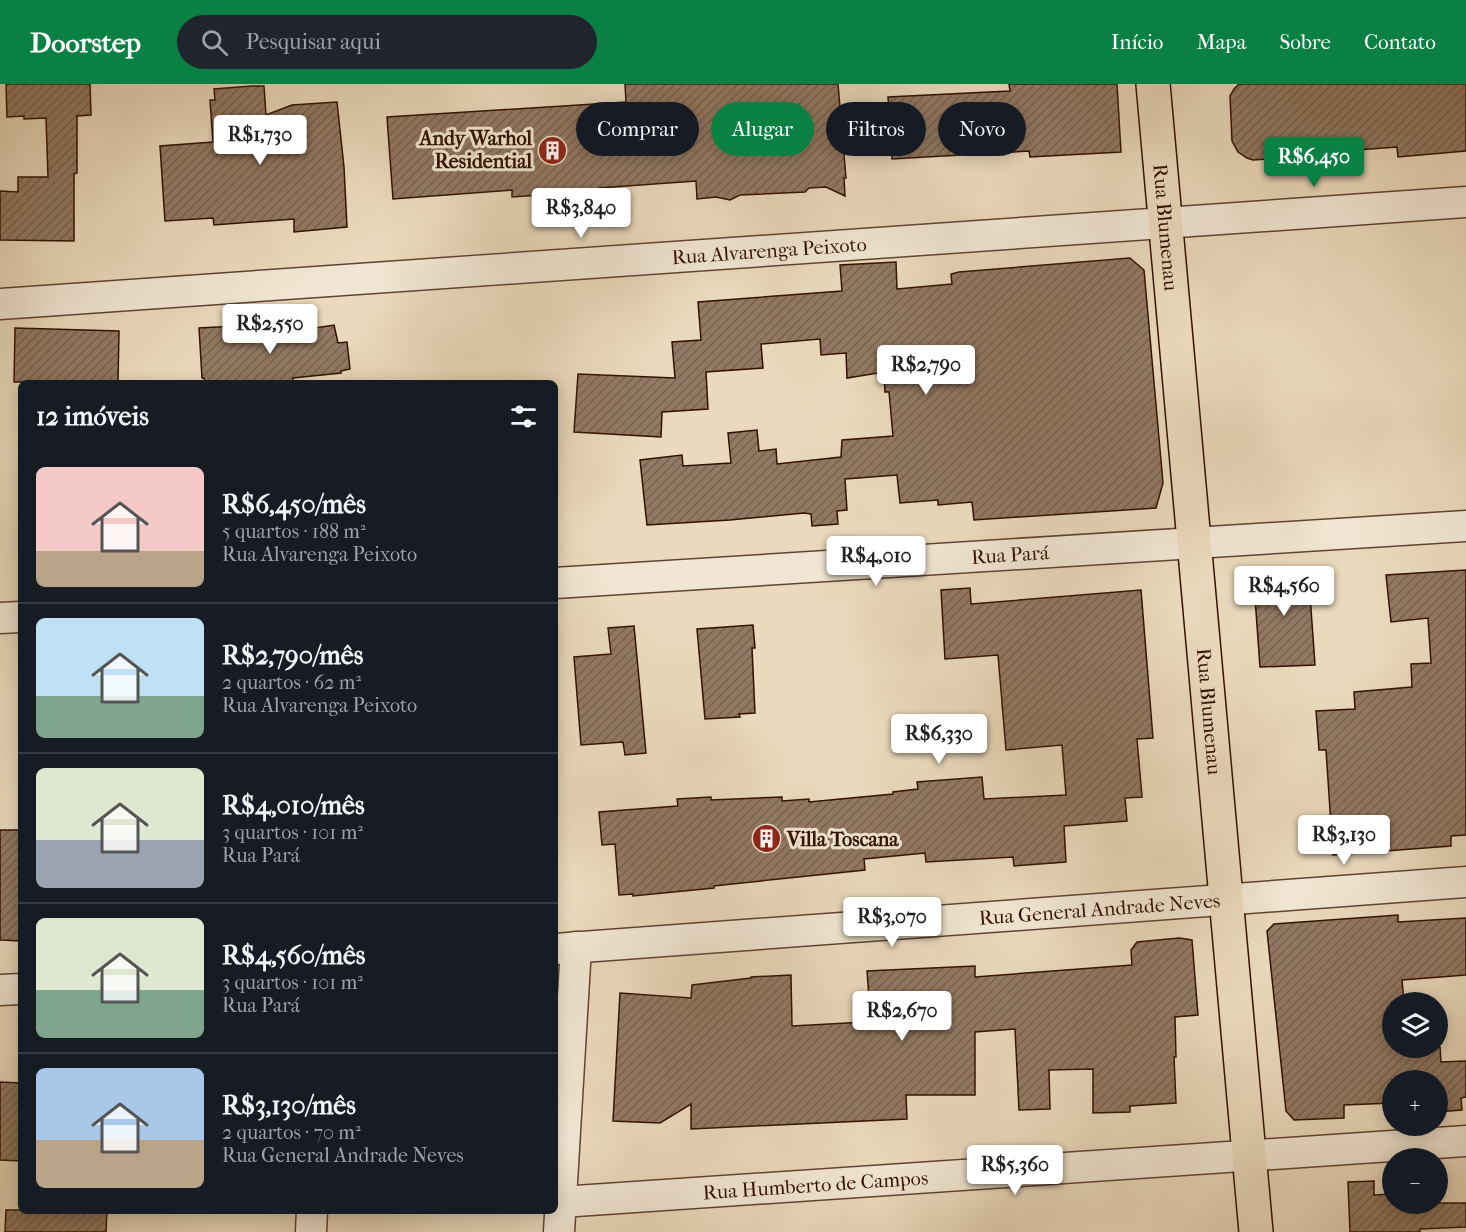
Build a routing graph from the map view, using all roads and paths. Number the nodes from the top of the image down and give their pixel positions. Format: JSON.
{"nodes":[{"id":1,"x":1153,"y":84,"type":"edge"},
{"id":2,"x":1466,"y":202,"type":"edge"},
{"id":3,"x":1166,"y":223,"type":"junction"},
{"id":4,"x":0,"y":304,"type":"edge"},
{"id":5,"x":1466,"y":526,"type":"edge"},
{"id":6,"x":1194,"y":543,"type":"junction"},
{"id":7,"x":558,"y":583,"type":"edge"},
{"id":8,"x":18,"y":617,"type":"edge"},
{"id":9,"x":0,"y":618,"type":"edge"},
{"id":10,"x":1466,"y":882,"type":"edge"},
{"id":11,"x":1226,"y":899,"type":"junction"},
{"id":12,"x":566,"y":948,"type":"edge"},
{"id":13,"x":18,"y":988,"type":"edge"},
{"id":14,"x":0,"y":990,"type":"edge"},
{"id":15,"x":1466,"y":1141,"type":"edge"},
{"id":16,"x":1249,"y":1156,"type":"junction"},
{"id":17,"x":561,"y":1202,"type":"junction"},
{"id":18,"x":312,"y":1214,"type":"edge"},
{"id":19,"x":311,"y":1232,"type":"edge"},
{"id":20,"x":559,"y":1232,"type":"edge"},
{"id":21,"x":1256,"y":1232,"type":"edge"}],
"edges":[{"from":1,"to":3,"type":"main road","name":"Rua Blumenau"},
{"from":2,"to":3,"type":"street","name":"Rua Alvarenga Peixoto"},
{"from":3,"to":4,"type":"street","name":"Rua Alvarenga Peixoto"},
{"from":3,"to":6,"type":"main road","name":"Rua Blumenau"},
{"from":5,"to":6,"type":"street","name":"Rua Pará"},
{"from":6,"to":7,"type":"street","name":"Rua Pará"},
{"from":6,"to":11,"type":"main road","name":"Rua Blumenau"},
{"from":8,"to":9,"type":"street"},
{"from":10,"to":11,"type":"street","name":"Rua General Andrade Neves"},
{"from":11,"to":12,"type":"street","name":"Rua General Andrade Neves"},
{"from":11,"to":16,"type":"main road","name":"Rua Blumenau"},
{"from":12,"to":17,"type":"street"},
{"from":13,"to":14,"type":"street"},
{"from":15,"to":16,"type":"street","name":"Rua Humberto de Campos"},
{"from":16,"to":17,"type":"street","name":"Rua Humberto de Campos"},
{"from":16,"to":21,"type":"main road","name":"Rua Blumenau"},
{"from":17,"to":20,"type":"street"},
{"from":18,"to":19,"type":"street"}]}
